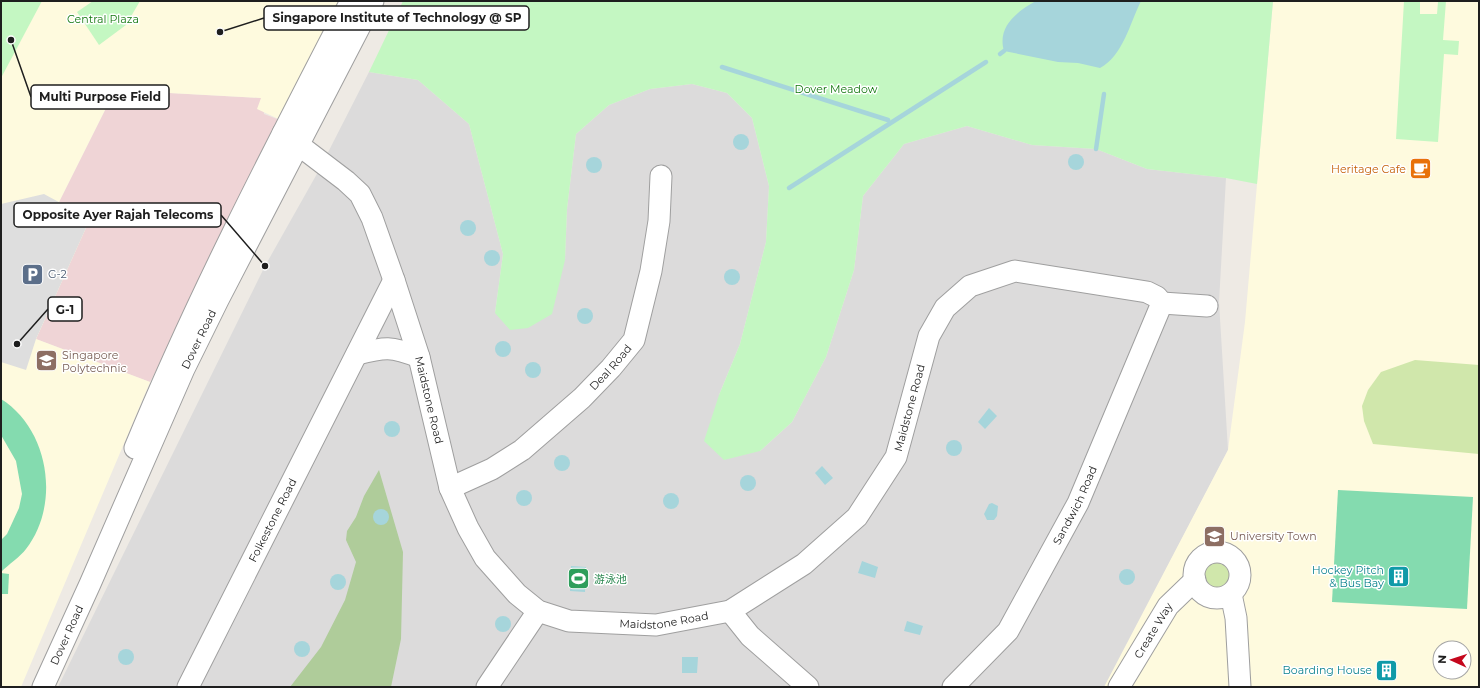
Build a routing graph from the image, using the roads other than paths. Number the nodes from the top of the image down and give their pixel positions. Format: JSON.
{"nodes":[{"id":1,"x":351,"y":1,"type":"edge"},
{"id":2,"x":373,"y":1,"type":"edge"},
{"id":3,"x":291,"y":139,"type":"junction"},
{"id":4,"x":661,"y":176,"type":"dead end"},
{"id":5,"x":394,"y":280,"type":"junction"},
{"id":6,"x":1162,"y":303,"type":"junction"},
{"id":7,"x":1206,"y":306,"type":"dead end"},
{"id":8,"x":356,"y":354,"type":"junction"},
{"id":9,"x":419,"y":357,"type":"junction"},
{"id":10,"x":450,"y":488,"type":"junction"},
{"id":11,"x":1195,"y":580,"type":"junction"},
{"id":12,"x":84,"y":582,"type":"junction"},
{"id":13,"x":1231,"y":594,"type":"junction"},
{"id":14,"x":538,"y":611,"type":"junction"},
{"id":15,"x":730,"y":611,"type":"junction"},
{"id":16,"x":1239,"y":657,"type":"junction"},
{"id":17,"x":27,"y":687,"type":"edge"},
{"id":18,"x":43,"y":687,"type":"edge"},
{"id":19,"x":188,"y":687,"type":"edge"},
{"id":20,"x":487,"y":687,"type":"edge"},
{"id":21,"x":808,"y":687,"type":"edge"},
{"id":22,"x":953,"y":687,"type":"edge"},
{"id":23,"x":1119,"y":687,"type":"edge"},
{"id":24,"x":1232,"y":687,"type":"edge"},
{"id":25,"x":1240,"y":687,"type":"edge"}],
"edges":[{"from":1,"to":3,"type":"street","name":"Dover Road"},
{"from":2,"to":3,"type":"street","name":"Dover Road"},
{"from":3,"to":5,"type":"street","name":"Maidstone Road"},
{"from":3,"to":12,"type":"street","name":"Dover Road"},
{"from":4,"to":10,"type":"street","name":"Deal Road"},
{"from":5,"to":8,"type":"street","name":"Folkestone Road"},
{"from":5,"to":9,"type":"street","name":"Maidstone Road"},
{"from":6,"to":7,"type":"street"},
{"from":6,"to":15,"type":"street","name":"Maidstone Road"},
{"from":6,"to":22,"type":"street","name":"Sandwich Road"},
{"from":8,"to":9,"type":"street"},
{"from":8,"to":19,"type":"street","name":"Folkestone Road"},
{"from":9,"to":10,"type":"street","name":"Maidstone Road"},
{"from":10,"to":14,"type":"street","name":"Maidstone Road"},
{"from":11,"to":13,"type":"street"},
{"from":11,"to":13,"type":"street"},
{"from":11,"to":23,"type":"street","name":"Create Way"},
{"from":12,"to":17,"type":"street","name":"Dover Road"},
{"from":12,"to":18,"type":"street","name":"Dover Road"},
{"from":13,"to":16,"type":"street"},
{"from":14,"to":15,"type":"street","name":"Maidstone Road"},
{"from":14,"to":20,"type":"street"},
{"from":15,"to":21,"type":"street"},
{"from":16,"to":24,"type":"street"},
{"from":16,"to":25,"type":"street"}]}
